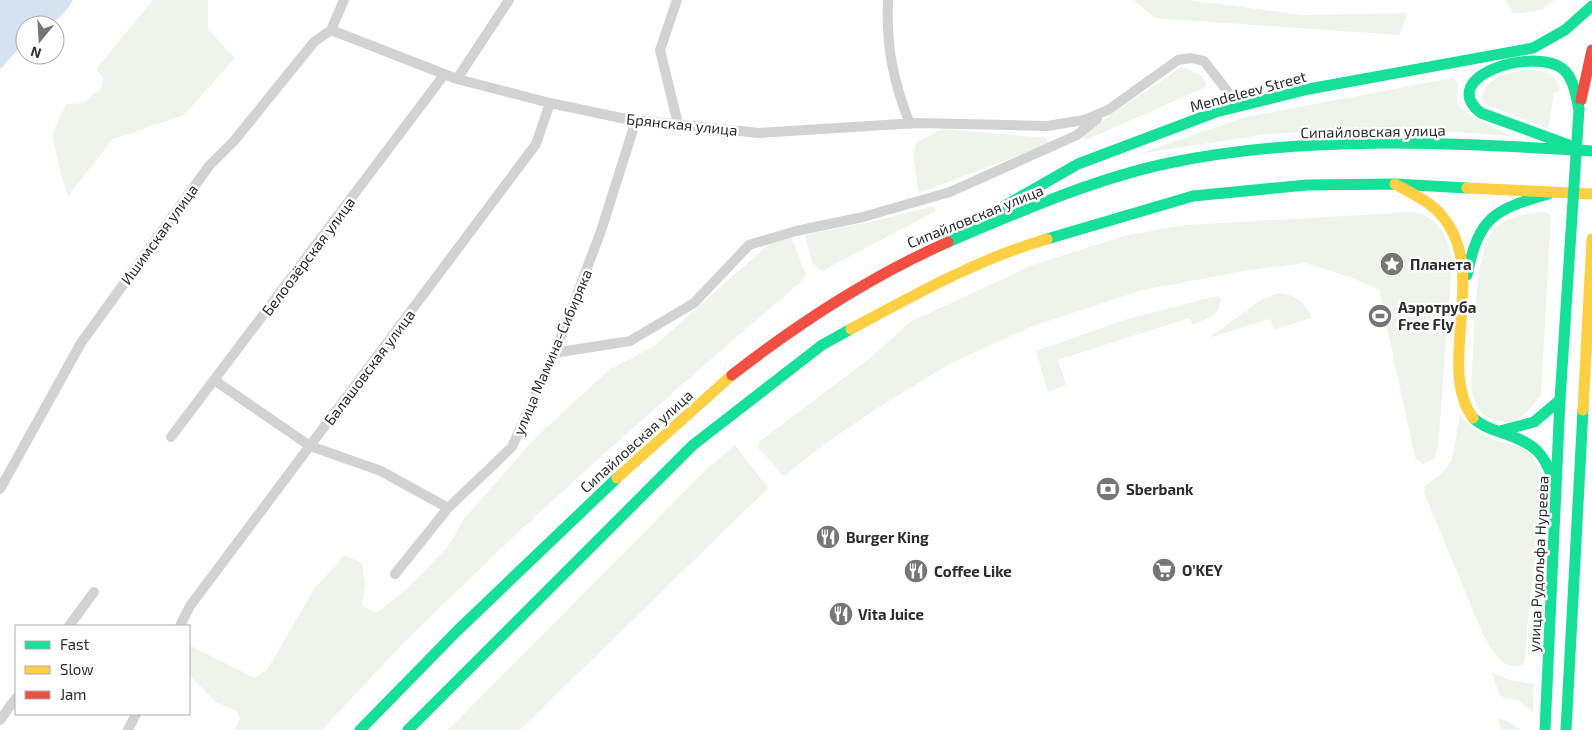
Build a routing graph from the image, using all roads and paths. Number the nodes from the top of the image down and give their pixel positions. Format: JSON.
{"nodes":[{"id":1,"x":344,"y":0,"type":"edge"},
{"id":2,"x":509,"y":0,"type":"edge"},
{"id":3,"x":677,"y":0,"type":"edge"},
{"id":4,"x":888,"y":0,"type":"edge"},
{"id":5,"x":1592,"y":6,"type":"edge"},
{"id":6,"x":331,"y":30,"type":"junction"},
{"id":7,"x":1592,"y":50,"type":"edge"},
{"id":8,"x":444,"y":75,"type":"junction"},
{"id":9,"x":457,"y":80,"type":"junction"},
{"id":10,"x":550,"y":103,"type":"junction"},
{"id":11,"x":1239,"y":106,"type":"junction"},
{"id":12,"x":1579,"y":109,"type":"junction"},
{"id":13,"x":1108,"y":110,"type":"junction"},
{"id":14,"x":636,"y":120,"type":"junction"},
{"id":15,"x":678,"y":124,"type":"junction"},
{"id":16,"x":910,"y":124,"type":"junction"},
{"id":17,"x":1588,"y":151,"type":"edge"},
{"id":18,"x":1394,"y":184,"type":"junction"},
{"id":19,"x":1555,"y":192,"type":"junction"},
{"id":20,"x":1592,"y":194,"type":"edge"},
{"id":21,"x":1592,"y":239,"type":"edge"},
{"id":22,"x":925,"y":250,"type":"junction"},
{"id":23,"x":1463,"y":298,"type":"junction"},
{"id":24,"x":554,"y":352,"type":"junction"},
{"id":25,"x":214,"y":380,"type":"junction"},
{"id":26,"x":1560,"y":400,"type":"junction"},
{"id":27,"x":1582,"y":401,"type":"junction"},
{"id":28,"x":1592,"y":414,"type":"edge"},
{"id":29,"x":1500,"y":431,"type":"junction"},
{"id":30,"x":171,"y":437,"type":"dead end"},
{"id":31,"x":310,"y":446,"type":"junction"},
{"id":32,"x":1592,"y":456,"type":"edge"},
{"id":33,"x":0,"y":489,"type":"edge"},
{"id":34,"x":1556,"y":489,"type":"junction"},
{"id":35,"x":1577,"y":493,"type":"junction"},
{"id":36,"x":448,"y":508,"type":"junction"},
{"id":37,"x":394,"y":574,"type":"dead end"},
{"id":38,"x":94,"y":592,"type":"dead end"},
{"id":39,"x":69,"y":625,"type":"edge"},
{"id":40,"x":180,"y":625,"type":"edge"},
{"id":41,"x":15,"y":699,"type":"edge"},
{"id":42,"x":136,"y":715,"type":"edge"},
{"id":43,"x":0,"y":720,"type":"edge"},
{"id":44,"x":128,"y":730,"type":"edge"},
{"id":45,"x":360,"y":730,"type":"edge"},
{"id":46,"x":408,"y":730,"type":"edge"},
{"id":47,"x":1545,"y":730,"type":"edge"},
{"id":48,"x":1566,"y":730,"type":"edge"}],
"edges":[{"from":1,"to":6,"type":"street","name":"Ишимская улица"},
{"from":2,"to":9,"type":"street"},
{"from":3,"to":15,"type":"street"},
{"from":4,"to":16,"type":"street"},
{"from":5,"to":11,"type":"main road","name":"Mendeleev Street"},
{"from":6,"to":8,"type":"street","name":"Брянская улица"},
{"from":6,"to":33,"type":"street","name":"Ишимская улица"},
{"from":7,"to":12,"type":"main road"},
{"from":8,"to":9,"type":"street","name":"Брянская улица"},
{"from":8,"to":25,"type":"street","name":"Белоозёрская улица"},
{"from":9,"to":10,"type":"street","name":"Брянская улица"},
{"from":10,"to":14,"type":"street","name":"Брянская улица"},
{"from":10,"to":31,"type":"street","name":"Балашовская улица"},
{"from":11,"to":13,"type":"street"},
{"from":11,"to":22,"type":"main road","name":"Mendeleev Street"},
{"from":12,"to":17,"type":"main road"},
{"from":12,"to":26,"type":"main road","bridge":true},
{"from":13,"to":16,"type":"street","name":"Брянская улица"},
{"from":13,"to":24,"type":"street"},
{"from":14,"to":15,"type":"street","name":"Брянская улица"},
{"from":14,"to":24,"type":"street","name":"улица Мамина-Сибиряка"},
{"from":15,"to":16,"type":"street","name":"Брянская улица"},
{"from":17,"to":22,"type":"main road","name":"Сипайловская улица"},
{"from":18,"to":19,"type":"main road"},
{"from":18,"to":23,"type":"main road"},
{"from":18,"to":46,"type":"main road"},
{"from":19,"to":20,"type":"main road"},
{"from":19,"to":23,"type":"main road"},
{"from":21,"to":27,"type":"main road"},
{"from":22,"to":45,"type":"main road","name":"Сипайловская улица"},
{"from":23,"to":29,"type":"main road"},
{"from":24,"to":36,"type":"street","name":"улица Мамина-Сибиряка"},
{"from":25,"to":30,"type":"street","name":"Белоозёрская улица"},
{"from":25,"to":31,"type":"street"},
{"from":26,"to":29,"type":"main road"},
{"from":26,"to":34,"type":"main road","name":"улица Рудольфа Нуреева"},
{"from":27,"to":28,"type":"main road"},
{"from":27,"to":35,"type":"main road"},
{"from":29,"to":34,"type":"main road"},
{"from":31,"to":36,"type":"street"},
{"from":31,"to":40,"type":"street","name":"Балашовская улица"},
{"from":32,"to":35,"type":"main road"},
{"from":34,"to":47,"type":"main road","name":"улица Рудольфа Нуреева"},
{"from":35,"to":48,"type":"main road"},
{"from":36,"to":37,"type":"street","name":"улица Мамина-Сибиряка"},
{"from":38,"to":39,"type":"street"},
{"from":41,"to":43,"type":"street"},
{"from":42,"to":44,"type":"street"}]}
